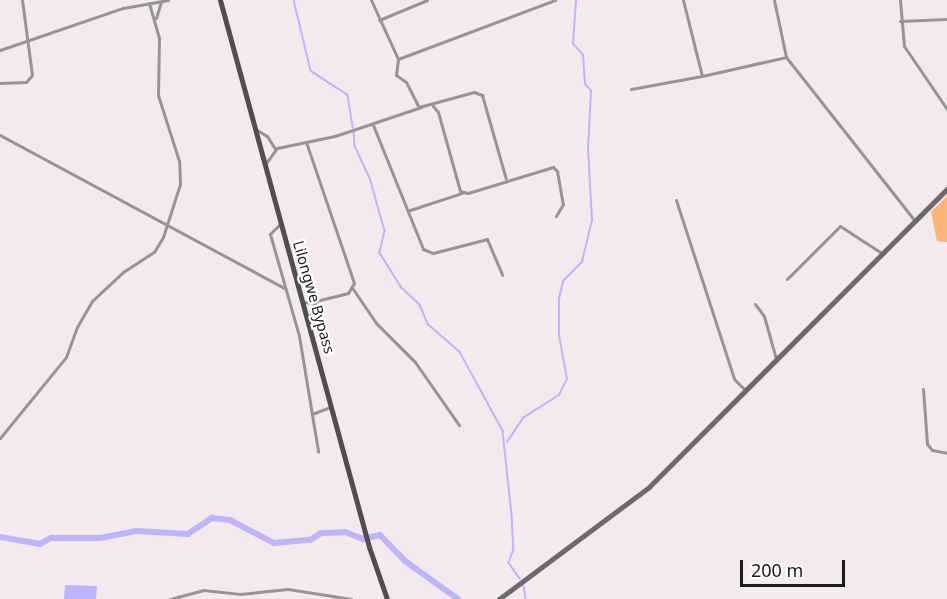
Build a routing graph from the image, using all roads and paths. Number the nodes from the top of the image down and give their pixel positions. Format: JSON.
{"nodes":[{"id":1,"x":22,"y":0,"type":"edge"},
{"id":2,"x":168,"y":0,"type":"edge"},
{"id":3,"x":220,"y":0,"type":"edge"},
{"id":4,"x":371,"y":0,"type":"edge"},
{"id":5,"x":555,"y":0,"type":"edge"},
{"id":6,"x":683,"y":0,"type":"edge"},
{"id":7,"x":774,"y":0,"type":"edge"},
{"id":8,"x":900,"y":0,"type":"edge"},
{"id":9,"x":161,"y":1,"type":"edge"},
{"id":10,"x":424,"y":1,"type":"edge"},
{"id":11,"x":149,"y":3,"type":"junction"},
{"id":12,"x":156,"y":18,"type":"junction"},
{"id":13,"x":379,"y":20,"type":"junction"},
{"id":14,"x":947,"y":20,"type":"edge"},
{"id":15,"x":900,"y":21,"type":"junction"},
{"id":16,"x":28,"y":41,"type":"junction"},
{"id":17,"x":0,"y":50,"type":"edge"},
{"id":18,"x":786,"y":57,"type":"junction"},
{"id":19,"x":398,"y":59,"type":"junction"},
{"id":20,"x":702,"y":76,"type":"junction"},
{"id":21,"x":0,"y":83,"type":"edge"},
{"id":22,"x":631,"y":89,"type":"dead end"},
{"id":23,"x":433,"y":106,"type":"junction"},
{"id":24,"x":421,"y":107,"type":"junction"},
{"id":25,"x":947,"y":109,"type":"edge"},
{"id":26,"x":373,"y":125,"type":"junction"},
{"id":27,"x":256,"y":129,"type":"junction"},
{"id":28,"x":0,"y":135,"type":"edge"},
{"id":29,"x":306,"y":142,"type":"junction"},
{"id":30,"x":275,"y":149,"type":"junction"},
{"id":31,"x":265,"y":164,"type":"junction"},
{"id":32,"x":506,"y":179,"type":"junction"},
{"id":33,"x":947,"y":189,"type":"edge"},
{"id":34,"x":462,"y":193,"type":"junction"},
{"id":35,"x":676,"y":200,"type":"dead end"},
{"id":36,"x":410,"y":210,"type":"junction"},
{"id":37,"x":556,"y":216,"type":"dead end"},
{"id":38,"x":915,"y":221,"type":"junction"},
{"id":39,"x":281,"y":223,"type":"junction"},
{"id":40,"x":165,"y":225,"type":"junction"},
{"id":41,"x":883,"y":254,"type":"junction"},
{"id":42,"x":502,"y":275,"type":"dead end"},
{"id":43,"x":787,"y":279,"type":"dead end"},
{"id":44,"x":284,"y":288,"type":"junction"},
{"id":45,"x":353,"y":289,"type":"junction"},
{"id":46,"x":303,"y":302,"type":"junction"},
{"id":47,"x":315,"y":303,"type":"junction"},
{"id":48,"x":755,"y":304,"type":"dead end"},
{"id":49,"x":308,"y":321,"type":"junction"},
{"id":50,"x":777,"y":360,"type":"junction"},
{"id":51,"x":923,"y":389,"type":"dead end"},
{"id":52,"x":746,"y":391,"type":"junction"},
{"id":53,"x":328,"y":408,"type":"dead end"},
{"id":54,"x":310,"y":413,"type":"junction"},
{"id":55,"x":459,"y":425,"type":"dead end"},
{"id":56,"x":0,"y":438,"type":"edge"},
{"id":57,"x":318,"y":451,"type":"dead end"},
{"id":58,"x":947,"y":453,"type":"edge"},
{"id":59,"x":180,"y":598,"type":"edge"},
{"id":60,"x":387,"y":598,"type":"edge"},
{"id":61,"x":170,"y":599,"type":"edge"},
{"id":62,"x":351,"y":599,"type":"edge"},
{"id":63,"x":500,"y":599,"type":"edge"}],
"edges":[{"from":1,"to":16,"type":"street"},
{"from":2,"to":9,"type":"street"},
{"from":3,"to":27,"type":"main road","name":"Lilongwe Bypass"},
{"from":4,"to":13,"type":"street"},
{"from":5,"to":19,"type":"street"},
{"from":6,"to":20,"type":"street"},
{"from":7,"to":18,"type":"street"},
{"from":8,"to":15,"type":"street"},
{"from":9,"to":11,"type":"street"},
{"from":9,"to":12,"type":"street"},
{"from":10,"to":13,"type":"street"},
{"from":11,"to":12,"type":"street"},
{"from":11,"to":16,"type":"street"},
{"from":12,"to":40,"type":"street"},
{"from":13,"to":19,"type":"street"},
{"from":14,"to":15,"type":"street"},
{"from":15,"to":25,"type":"street"},
{"from":16,"to":17,"type":"street"},
{"from":16,"to":21,"type":"street"},
{"from":18,"to":20,"type":"street"},
{"from":18,"to":38,"type":"street"},
{"from":19,"to":24,"type":"street"},
{"from":20,"to":22,"type":"street"},
{"from":23,"to":24,"type":"street"},
{"from":23,"to":32,"type":"street"},
{"from":23,"to":34,"type":"street"},
{"from":24,"to":26,"type":"street"},
{"from":26,"to":29,"type":"street"},
{"from":26,"to":36,"type":"street"},
{"from":27,"to":30,"type":"street"},
{"from":27,"to":31,"type":"main road","name":"Lilongwe Bypass"},
{"from":28,"to":40,"type":"street"},
{"from":29,"to":30,"type":"street"},
{"from":29,"to":45,"type":"street"},
{"from":30,"to":31,"type":"street"},
{"from":31,"to":39,"type":"main road","name":"Lilongwe Bypass"},
{"from":32,"to":34,"type":"street"},
{"from":32,"to":37,"type":"street"},
{"from":33,"to":38,"type":"main road"},
{"from":34,"to":36,"type":"street"},
{"from":35,"to":52,"type":"street"},
{"from":36,"to":42,"type":"street"},
{"from":38,"to":41,"type":"main road"},
{"from":39,"to":44,"type":"street"},
{"from":39,"to":46,"type":"main road","name":"Lilongwe Bypass"},
{"from":40,"to":44,"type":"street"},
{"from":40,"to":56,"type":"street"},
{"from":41,"to":43,"type":"street"},
{"from":41,"to":50,"type":"main road"},
{"from":44,"to":54,"type":"street"},
{"from":45,"to":47,"type":"street"},
{"from":45,"to":55,"type":"street"},
{"from":46,"to":47,"type":"street"},
{"from":46,"to":49,"type":"main road","name":"Lilongwe Bypass"},
{"from":47,"to":49,"type":"street"},
{"from":48,"to":50,"type":"street"},
{"from":49,"to":60,"type":"main road","name":"Lilongwe Bypass"},
{"from":50,"to":52,"type":"main road"},
{"from":51,"to":58,"type":"street"},
{"from":52,"to":63,"type":"main road"},
{"from":53,"to":54,"type":"street"},
{"from":54,"to":57,"type":"street"},
{"from":59,"to":61,"type":"street"},
{"from":59,"to":62,"type":"street"}]}
